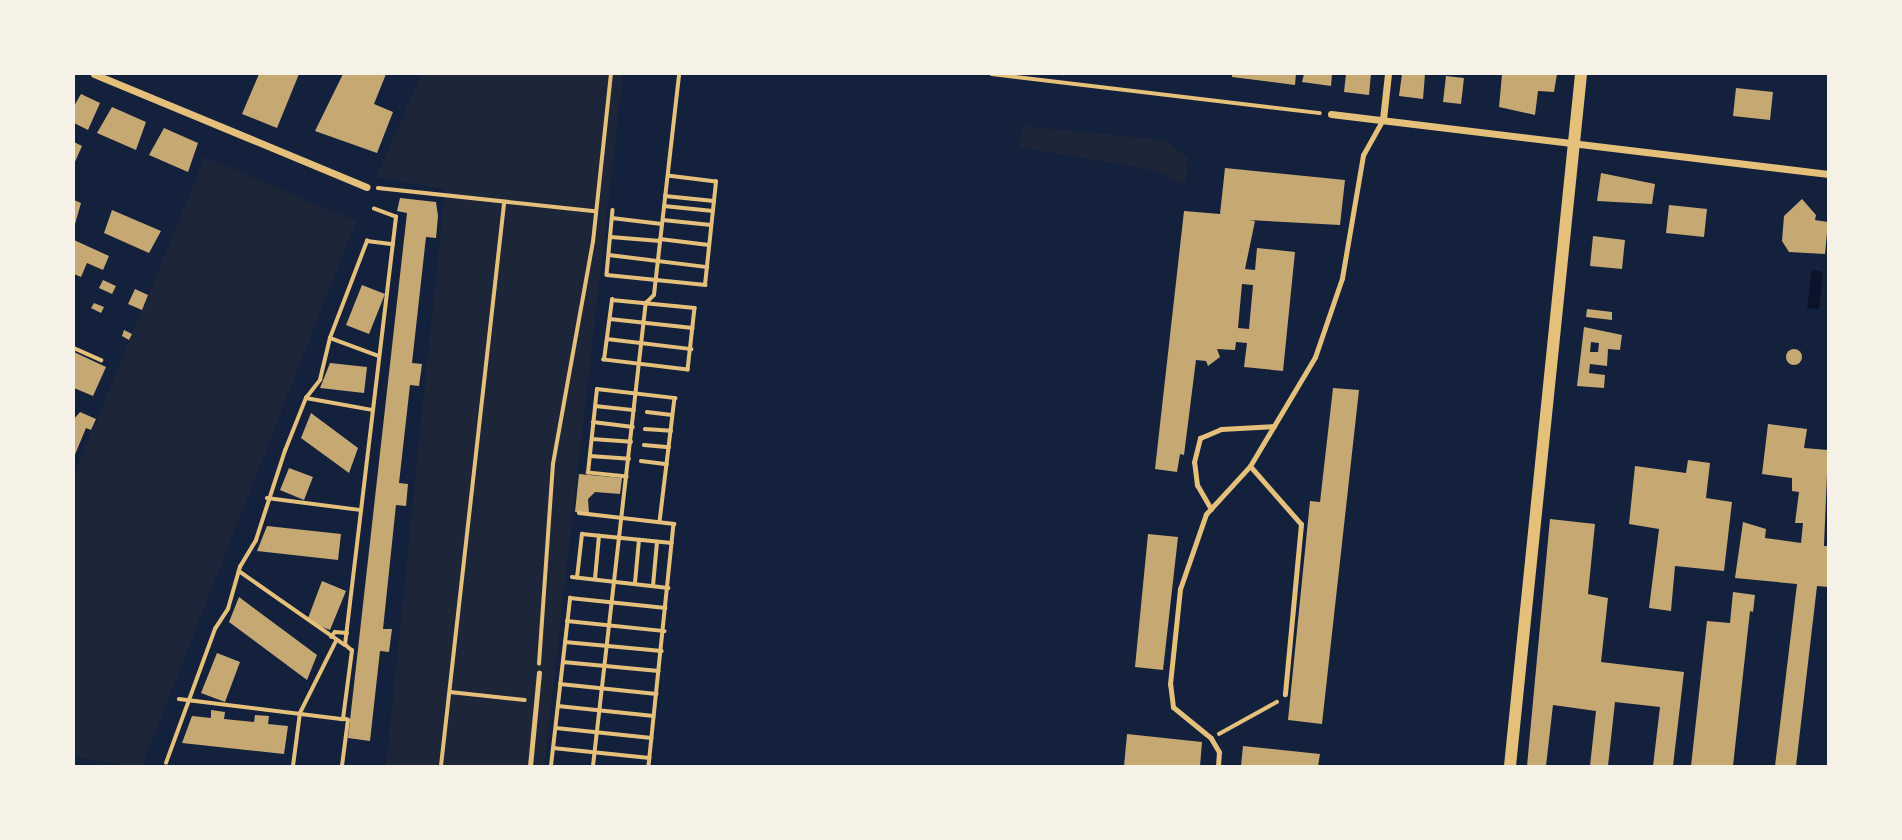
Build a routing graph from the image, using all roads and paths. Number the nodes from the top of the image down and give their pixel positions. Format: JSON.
{"nodes":[{"id":1,"x":94,"y":74,"type":"edge"},
{"id":2,"x":611,"y":74,"type":"edge"},
{"id":3,"x":679,"y":74,"type":"edge"},
{"id":4,"x":992,"y":74,"type":"edge"},
{"id":5,"x":1388,"y":74,"type":"edge"},
{"id":6,"x":1581,"y":74,"type":"edge"},
{"id":7,"x":1331,"y":114,"type":"joint"},
{"id":8,"x":1383,"y":119,"type":"junction"},
{"id":9,"x":1574,"y":143,"type":"junction"},
{"id":10,"x":1829,"y":174,"type":"edge"},
{"id":11,"x":668,"y":176,"type":"junction"},
{"id":12,"x":367,"y":187,"type":"joint"},
{"id":13,"x":665,"y":196,"type":"junction"},
{"id":14,"x":714,"y":201,"type":"junction"},
{"id":15,"x":504,"y":204,"type":"junction"},
{"id":16,"x":664,"y":206,"type":"junction"},
{"id":17,"x":374,"y":209,"type":"dead end"},
{"id":18,"x":613,"y":210,"type":"dead end"},
{"id":19,"x":595,"y":211,"type":"junction"},
{"id":20,"x":713,"y":211,"type":"junction"},
{"id":21,"x":612,"y":218,"type":"junction"},
{"id":22,"x":662,"y":222,"type":"junction"},
{"id":23,"x":711,"y":225,"type":"junction"},
{"id":24,"x":611,"y":237,"type":"junction"},
{"id":25,"x":660,"y":240,"type":"junction"},
{"id":26,"x":393,"y":244,"type":"junction"},
{"id":27,"x":709,"y":245,"type":"junction"},
{"id":28,"x":609,"y":255,"type":"junction"},
{"id":29,"x":658,"y":260,"type":"junction"},
{"id":30,"x":706,"y":267,"type":"junction"},
{"id":31,"x":656,"y":280,"type":"junction"},
{"id":32,"x":646,"y":303,"type":"junction"},
{"id":33,"x":610,"y":319,"type":"junction"},
{"id":34,"x":644,"y":323,"type":"junction"},
{"id":35,"x":693,"y":328,"type":"junction"},
{"id":36,"x":330,"y":338,"type":"junction"},
{"id":37,"x":607,"y":339,"type":"junction"},
{"id":38,"x":642,"y":344,"type":"junction"},
{"id":39,"x":74,"y":348,"type":"edge"},
{"id":40,"x":691,"y":349,"type":"junction"},
{"id":41,"x":379,"y":356,"type":"junction"},
{"id":42,"x":101,"y":360,"type":"dead end"},
{"id":43,"x":640,"y":365,"type":"junction"},
{"id":44,"x":636,"y":394,"type":"junction"},
{"id":45,"x":306,"y":398,"type":"junction"},
{"id":46,"x":595,"y":406,"type":"junction"},
{"id":47,"x":373,"y":410,"type":"junction"},
{"id":48,"x":634,"y":411,"type":"junction"},
{"id":49,"x":647,"y":412,"type":"dead end"},
{"id":50,"x":673,"y":415,"type":"junction"},
{"id":51,"x":593,"y":422,"type":"junction"},
{"id":52,"x":1274,"y":426,"type":"junction"},
{"id":53,"x":632,"y":427,"type":"junction"},
{"id":54,"x":645,"y":429,"type":"dead end"},
{"id":55,"x":671,"y":431,"type":"junction"},
{"id":56,"x":592,"y":439,"type":"junction"},
{"id":57,"x":631,"y":442,"type":"junction"},
{"id":58,"x":644,"y":445,"type":"dead end"},
{"id":59,"x":669,"y":447,"type":"junction"},
{"id":60,"x":590,"y":456,"type":"junction"},
{"id":61,"x":629,"y":459,"type":"junction"},
{"id":62,"x":641,"y":461,"type":"dead end"},
{"id":63,"x":667,"y":464,"type":"junction"},
{"id":64,"x":1250,"y":466,"type":"junction"},
{"id":65,"x":626,"y":477,"type":"junction"},
{"id":66,"x":267,"y":498,"type":"junction"},
{"id":67,"x":1211,"y":509,"type":"junction"},
{"id":68,"x":361,"y":510,"type":"junction"},
{"id":69,"x":579,"y":513,"type":"dead end"},
{"id":70,"x":622,"y":518,"type":"junction"},
{"id":71,"x":660,"y":522,"type":"junction"},
{"id":72,"x":599,"y":536,"type":"junction"},
{"id":73,"x":620,"y":538,"type":"junction"},
{"id":74,"x":639,"y":540,"type":"junction"},
{"id":75,"x":657,"y":542,"type":"junction"},
{"id":76,"x":672,"y":544,"type":"junction"},
{"id":77,"x":239,"y":571,"type":"junction"},
{"id":78,"x":595,"y":580,"type":"junction"},
{"id":79,"x":614,"y":582,"type":"junction"},
{"id":80,"x":635,"y":584,"type":"junction"},
{"id":81,"x":653,"y":586,"type":"junction"},
{"id":82,"x":668,"y":588,"type":"junction"},
{"id":83,"x":612,"y":603,"type":"junction"},
{"id":84,"x":665,"y":608,"type":"junction"},
{"id":85,"x":567,"y":621,"type":"junction"},
{"id":86,"x":609,"y":626,"type":"junction"},
{"id":87,"x":664,"y":631,"type":"junction"},
{"id":88,"x":347,"y":633,"type":"junction"},
{"id":89,"x":331,"y":637,"type":"junction"},
{"id":90,"x":336,"y":641,"type":"junction"},
{"id":91,"x":565,"y":642,"type":"junction"},
{"id":92,"x":345,"y":645,"type":"junction"},
{"id":93,"x":607,"y":645,"type":"junction"},
{"id":94,"x":662,"y":651,"type":"junction"},
{"id":95,"x":563,"y":662,"type":"junction"},
{"id":96,"x":605,"y":666,"type":"junction"},
{"id":97,"x":659,"y":671,"type":"junction"},
{"id":98,"x":539,"y":672,"type":"joint"},
{"id":99,"x":560,"y":684,"type":"junction"},
{"id":100,"x":602,"y":689,"type":"junction"},
{"id":101,"x":450,"y":692,"type":"junction"},
{"id":102,"x":656,"y":694,"type":"junction"},
{"id":103,"x":1285,"y":694,"type":"joint"},
{"id":104,"x":179,"y":699,"type":"dead end"},
{"id":105,"x":187,"y":700,"type":"junction"},
{"id":106,"x":536,"y":701,"type":"junction"},
{"id":107,"x":558,"y":706,"type":"junction"},
{"id":108,"x":600,"y":710,"type":"junction"},
{"id":109,"x":300,"y":713,"type":"junction"},
{"id":110,"x":654,"y":716,"type":"junction"},
{"id":111,"x":343,"y":719,"type":"junction"},
{"id":112,"x":556,"y":728,"type":"junction"},
{"id":113,"x":597,"y":732,"type":"junction"},
{"id":114,"x":651,"y":738,"type":"junction"},
{"id":115,"x":1211,"y":738,"type":"junction"},
{"id":116,"x":553,"y":748,"type":"junction"},
{"id":117,"x":595,"y":753,"type":"junction"},
{"id":118,"x":649,"y":758,"type":"junction"},
{"id":119,"x":166,"y":763,"type":"dead end"},
{"id":120,"x":293,"y":766,"type":"edge"},
{"id":121,"x":342,"y":766,"type":"edge"},
{"id":122,"x":441,"y":766,"type":"edge"},
{"id":123,"x":530,"y":766,"type":"edge"},
{"id":124,"x":551,"y":766,"type":"edge"},
{"id":125,"x":593,"y":766,"type":"edge"},
{"id":126,"x":649,"y":766,"type":"edge"},
{"id":127,"x":1218,"y":766,"type":"edge"},
{"id":128,"x":1510,"y":766,"type":"edge"}],
"edges":[{"from":1,"to":12,"type":"street"},
{"from":2,"to":19,"type":"path"},
{"from":3,"to":11,"type":"path"},
{"from":4,"to":7,"type":"path"},
{"from":5,"to":8,"type":"street"},
{"from":6,"to":9,"type":"street"},
{"from":7,"to":8,"type":"street"},
{"from":8,"to":9,"type":"street"},
{"from":8,"to":52,"type":"lane"},
{"from":9,"to":10,"type":"street"},
{"from":9,"to":128,"type":"street"},
{"from":11,"to":13,"type":"path"},
{"from":11,"to":14,"type":"path"},
{"from":12,"to":15,"type":"path"},
{"from":13,"to":14,"type":"path"},
{"from":13,"to":16,"type":"path"},
{"from":14,"to":20,"type":"path"},
{"from":15,"to":19,"type":"path"},
{"from":15,"to":101,"type":"path"},
{"from":16,"to":20,"type":"path"},
{"from":16,"to":22,"type":"path"},
{"from":17,"to":26,"type":"path"},
{"from":18,"to":21,"type":"path"},
{"from":19,"to":98,"type":"path"},
{"from":20,"to":23,"type":"path"},
{"from":21,"to":22,"type":"path"},
{"from":21,"to":24,"type":"path"},
{"from":22,"to":23,"type":"path"},
{"from":22,"to":25,"type":"path"},
{"from":23,"to":27,"type":"path"},
{"from":24,"to":25,"type":"path"},
{"from":24,"to":28,"type":"path"},
{"from":25,"to":27,"type":"path"},
{"from":25,"to":29,"type":"path"},
{"from":26,"to":36,"type":"path"},
{"from":26,"to":41,"type":"path"},
{"from":27,"to":30,"type":"path"},
{"from":28,"to":29,"type":"path"},
{"from":28,"to":31,"type":"path"},
{"from":29,"to":30,"type":"path"},
{"from":29,"to":31,"type":"path"},
{"from":30,"to":31,"type":"path"},
{"from":31,"to":32,"type":"path"},
{"from":32,"to":33,"type":"path"},
{"from":32,"to":34,"type":"path"},
{"from":32,"to":35,"type":"path"},
{"from":33,"to":34,"type":"path"},
{"from":33,"to":37,"type":"path"},
{"from":34,"to":35,"type":"path"},
{"from":34,"to":38,"type":"path"},
{"from":35,"to":40,"type":"path"},
{"from":36,"to":41,"type":"path"},
{"from":36,"to":45,"type":"path"},
{"from":37,"to":38,"type":"path"},
{"from":37,"to":43,"type":"path"},
{"from":38,"to":40,"type":"path"},
{"from":38,"to":43,"type":"path"},
{"from":39,"to":42,"type":"path"},
{"from":40,"to":43,"type":"path"},
{"from":41,"to":47,"type":"path"},
{"from":43,"to":44,"type":"path"},
{"from":44,"to":46,"type":"path"},
{"from":44,"to":48,"type":"path"},
{"from":44,"to":50,"type":"path"},
{"from":45,"to":47,"type":"path"},
{"from":45,"to":66,"type":"path"},
{"from":46,"to":48,"type":"path"},
{"from":46,"to":51,"type":"path"},
{"from":47,"to":68,"type":"path"},
{"from":48,"to":53,"type":"path"},
{"from":49,"to":50,"type":"path"},
{"from":50,"to":55,"type":"path"},
{"from":51,"to":53,"type":"path"},
{"from":51,"to":56,"type":"path"},
{"from":52,"to":64,"type":"lane"},
{"from":52,"to":67,"type":"lane"},
{"from":53,"to":57,"type":"path"},
{"from":54,"to":55,"type":"path"},
{"from":55,"to":59,"type":"path"},
{"from":56,"to":57,"type":"path"},
{"from":56,"to":60,"type":"path"},
{"from":57,"to":61,"type":"path"},
{"from":58,"to":59,"type":"path"},
{"from":59,"to":63,"type":"path"},
{"from":60,"to":61,"type":"path"},
{"from":60,"to":65,"type":"path"},
{"from":61,"to":65,"type":"path"},
{"from":62,"to":63,"type":"path"},
{"from":63,"to":71,"type":"path"},
{"from":64,"to":67,"type":"lane"},
{"from":64,"to":103,"type":"lane"},
{"from":65,"to":70,"type":"path"},
{"from":66,"to":68,"type":"path"},
{"from":66,"to":77,"type":"path"},
{"from":67,"to":115,"type":"lane"},
{"from":68,"to":88,"type":"path"},
{"from":69,"to":70,"type":"path"},
{"from":70,"to":71,"type":"path"},
{"from":70,"to":73,"type":"path"},
{"from":71,"to":76,"type":"path"},
{"from":72,"to":73,"type":"path"},
{"from":72,"to":78,"type":"path"},
{"from":72,"to":78,"type":"path"},
{"from":73,"to":74,"type":"path"},
{"from":73,"to":79,"type":"path"},
{"from":74,"to":75,"type":"path"},
{"from":74,"to":80,"type":"path"},
{"from":75,"to":76,"type":"path"},
{"from":75,"to":81,"type":"path"},
{"from":76,"to":82,"type":"path"},
{"from":77,"to":89,"type":"path"},
{"from":77,"to":105,"type":"path"},
{"from":78,"to":79,"type":"path"},
{"from":79,"to":80,"type":"path"},
{"from":79,"to":83,"type":"path"},
{"from":80,"to":81,"type":"path"},
{"from":81,"to":82,"type":"path"},
{"from":82,"to":84,"type":"path"},
{"from":83,"to":84,"type":"path"},
{"from":83,"to":85,"type":"path"},
{"from":83,"to":86,"type":"path"},
{"from":84,"to":87,"type":"path"},
{"from":85,"to":86,"type":"path"},
{"from":85,"to":91,"type":"path"},
{"from":86,"to":87,"type":"path"},
{"from":86,"to":93,"type":"path"},
{"from":87,"to":94,"type":"path"},
{"from":88,"to":89,"type":"path"},
{"from":88,"to":92,"type":"path"},
{"from":89,"to":90,"type":"path"},
{"from":90,"to":92,"type":"path"},
{"from":90,"to":109,"type":"path"},
{"from":91,"to":93,"type":"path"},
{"from":91,"to":95,"type":"path"},
{"from":92,"to":111,"type":"path"},
{"from":93,"to":94,"type":"path"},
{"from":93,"to":96,"type":"path"},
{"from":94,"to":97,"type":"path"},
{"from":95,"to":96,"type":"path"},
{"from":95,"to":99,"type":"path"},
{"from":96,"to":97,"type":"path"},
{"from":96,"to":100,"type":"path"},
{"from":97,"to":102,"type":"path"},
{"from":98,"to":106,"type":"lane"},
{"from":99,"to":100,"type":"path"},
{"from":99,"to":107,"type":"path"},
{"from":100,"to":102,"type":"path"},
{"from":100,"to":108,"type":"path"},
{"from":101,"to":106,"type":"path"},
{"from":101,"to":122,"type":"path"},
{"from":102,"to":110,"type":"path"},
{"from":103,"to":115,"type":"path"},
{"from":104,"to":105,"type":"path"},
{"from":105,"to":109,"type":"path"},
{"from":105,"to":119,"type":"path"},
{"from":106,"to":123,"type":"lane"},
{"from":107,"to":108,"type":"path"},
{"from":107,"to":112,"type":"path"},
{"from":108,"to":110,"type":"path"},
{"from":108,"to":113,"type":"path"},
{"from":109,"to":111,"type":"path"},
{"from":109,"to":120,"type":"path"},
{"from":110,"to":114,"type":"path"},
{"from":111,"to":121,"type":"path"},
{"from":112,"to":113,"type":"path"},
{"from":112,"to":116,"type":"path"},
{"from":113,"to":114,"type":"path"},
{"from":113,"to":117,"type":"path"},
{"from":114,"to":118,"type":"path"},
{"from":115,"to":127,"type":"lane"},
{"from":116,"to":117,"type":"path"},
{"from":116,"to":124,"type":"path"},
{"from":117,"to":118,"type":"path"},
{"from":117,"to":125,"type":"path"},
{"from":118,"to":126,"type":"path"}]}
